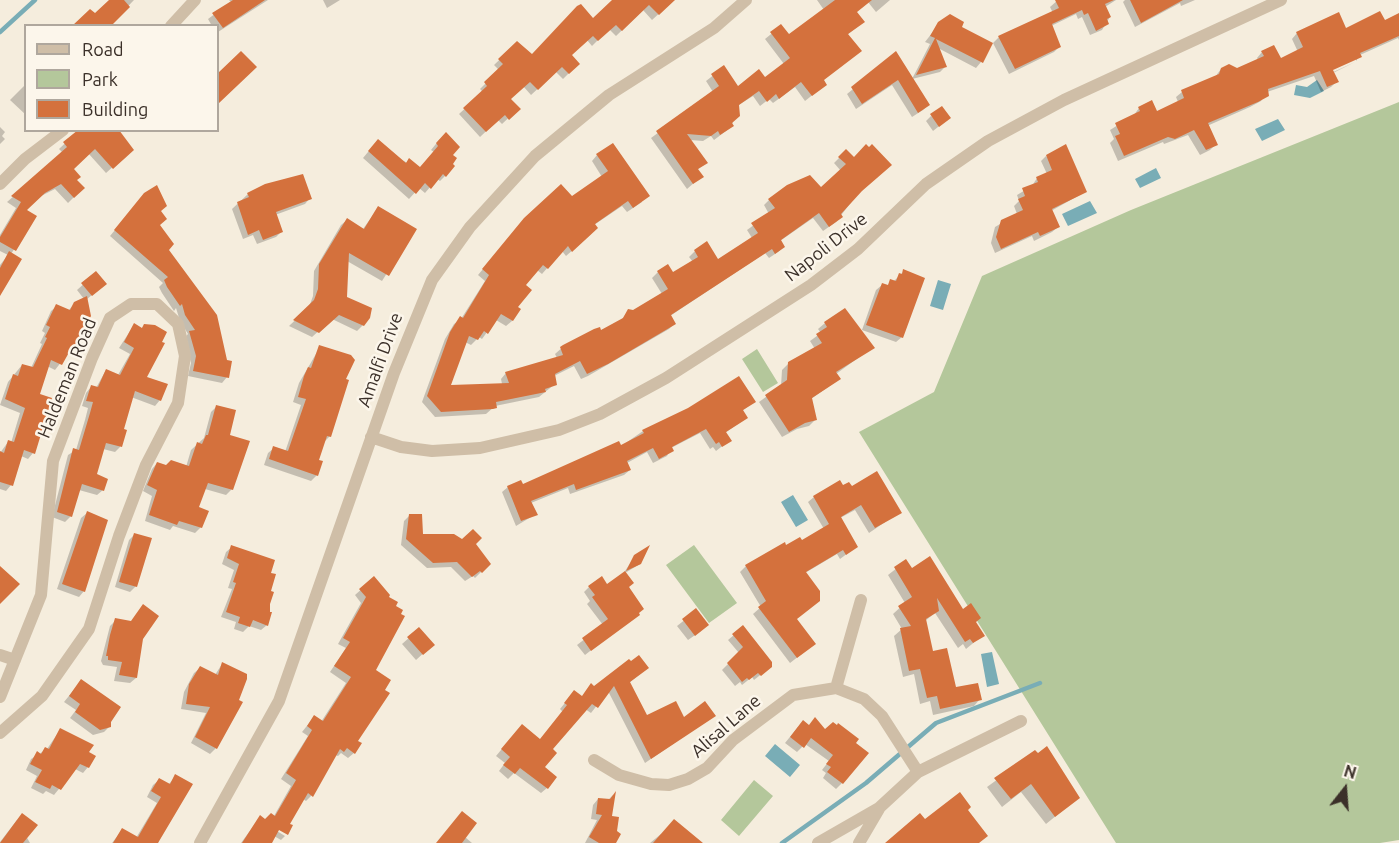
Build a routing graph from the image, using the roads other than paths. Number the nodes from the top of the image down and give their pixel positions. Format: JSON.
{"nodes":[{"id":1,"x":195,"y":0,"type":"edge"},
{"id":2,"x":746,"y":0,"type":"edge"},
{"id":3,"x":1281,"y":0,"type":"edge"},
{"id":4,"x":173,"y":24,"type":"edge"},
{"id":5,"x":60,"y":132,"type":"edge"},
{"id":6,"x":0,"y":184,"type":"edge"},
{"id":7,"x":371,"y":437,"type":"junction"},
{"id":8,"x":861,"y":600,"type":"dead end"},
{"id":9,"x":0,"y":655,"type":"edge"},
{"id":10,"x":15,"y":660,"type":"junction"},
{"id":11,"x":836,"y":688,"type":"junction"},
{"id":12,"x":0,"y":697,"type":"edge"},
{"id":13,"x":1021,"y":722,"type":"dead end"},
{"id":14,"x":0,"y":733,"type":"edge"},
{"id":15,"x":594,"y":760,"type":"dead end"},
{"id":16,"x":918,"y":772,"type":"junction"},
{"id":17,"x":879,"y":808,"type":"junction"},
{"id":18,"x":201,"y":843,"type":"edge"},
{"id":19,"x":818,"y":843,"type":"edge"},
{"id":20,"x":859,"y":843,"type":"edge"}],
"edges":[{"from":1,"to":4,"type":"street"},
{"from":2,"to":7,"type":"street","name":"Amalfi Drive"},
{"from":3,"to":7,"type":"street","name":"Napoli Drive"},
{"from":5,"to":6,"type":"street"},
{"from":7,"to":18,"type":"street","name":"Amalfi Drive"},
{"from":8,"to":11,"type":"street"},
{"from":9,"to":10,"type":"street"},
{"from":10,"to":12,"type":"street","name":"Haldeman Road"},
{"from":10,"to":14,"type":"street","name":"Haldeman Road"},
{"from":11,"to":15,"type":"street","name":"Alisal Lane"},
{"from":11,"to":16,"type":"street"},
{"from":13,"to":16,"type":"street"},
{"from":16,"to":17,"type":"street"},
{"from":17,"to":19,"type":"street"},
{"from":17,"to":20,"type":"street"}]}
